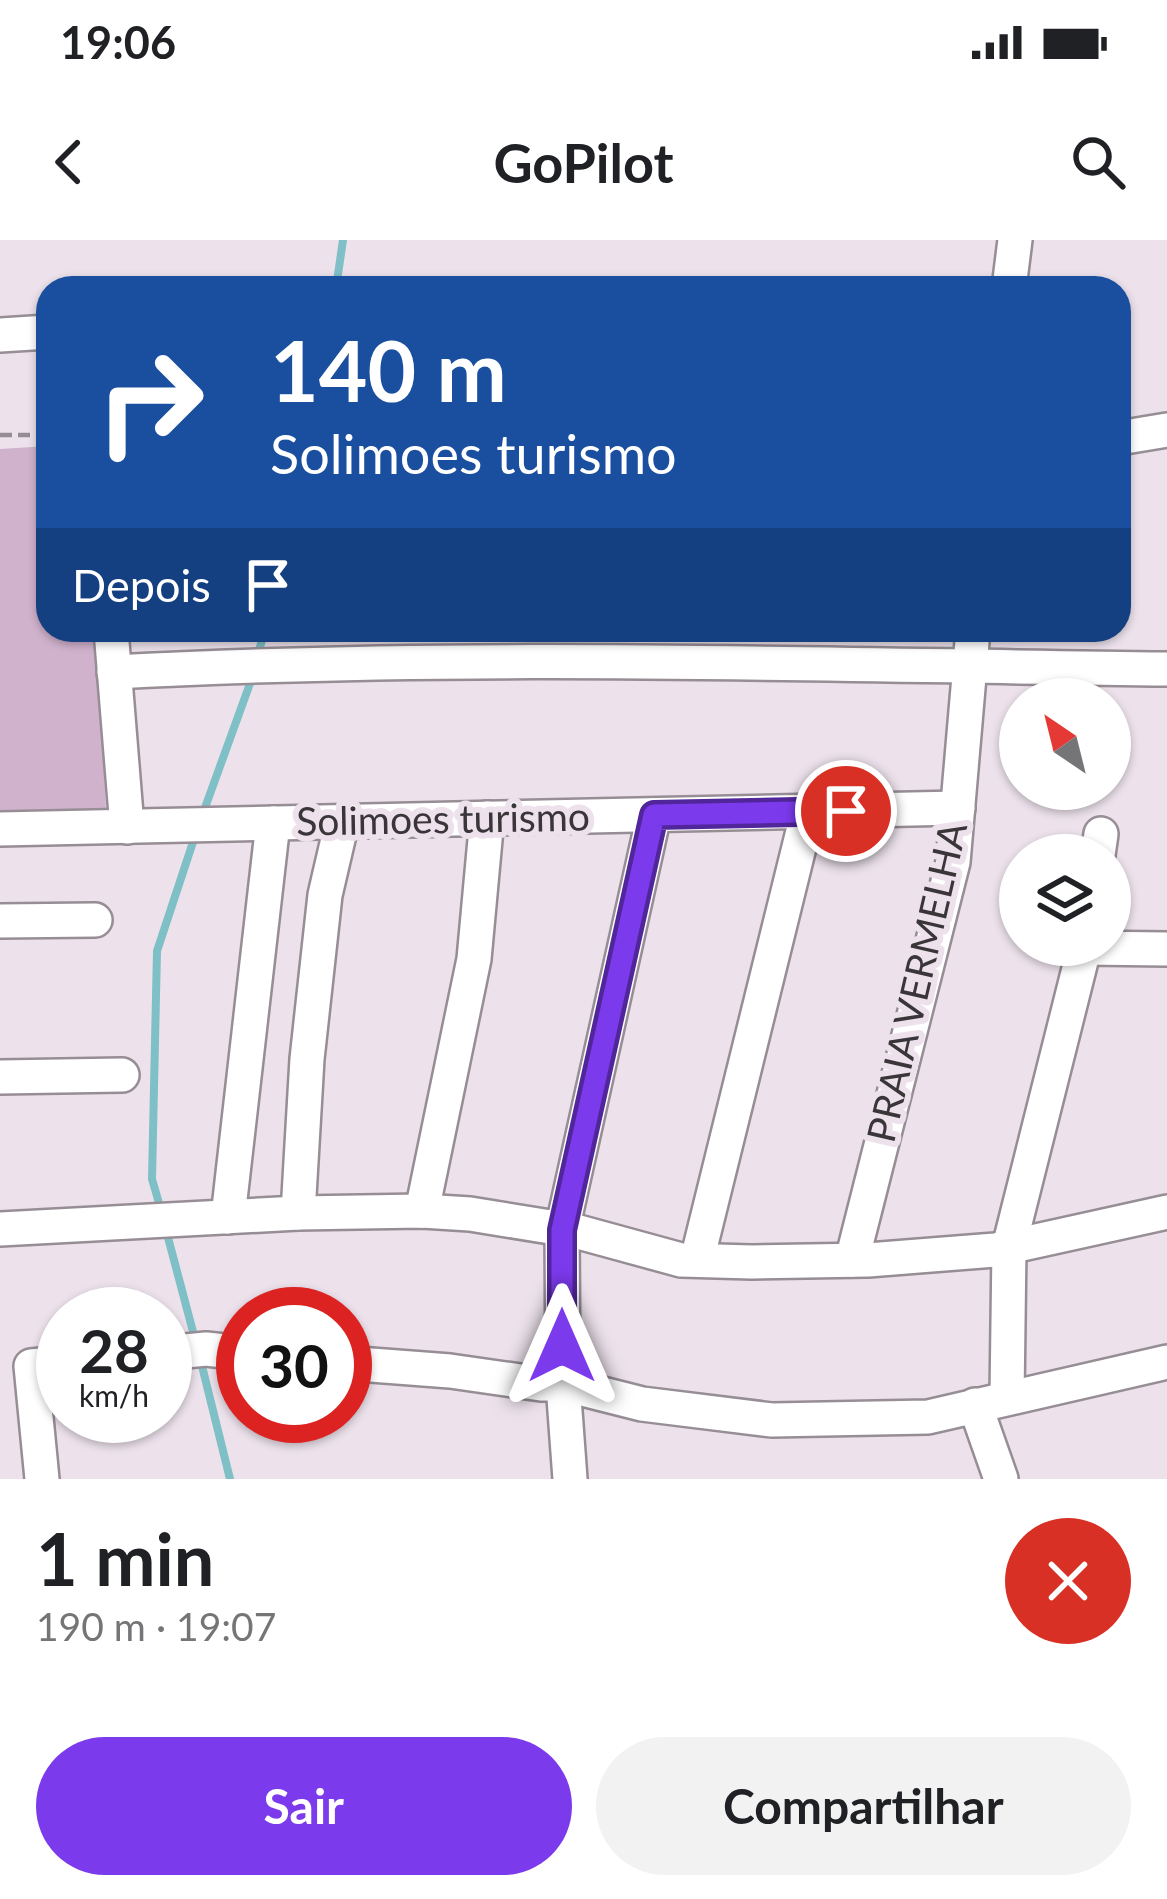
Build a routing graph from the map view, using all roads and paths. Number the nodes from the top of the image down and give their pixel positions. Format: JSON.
{"nodes":[{"id":1,"x":1015,"y":240,"type":"edge"},
{"id":2,"x":1010,"y":276,"type":"edge"},
{"id":3,"x":36,"y":332,"type":"edge"},
{"id":4,"x":0,"y":334,"type":"edge"},
{"id":5,"x":1167,"y":430,"type":"edge"},
{"id":6,"x":0,"y":435,"type":"edge"},
{"id":7,"x":36,"y":435,"type":"edge"},
{"id":8,"x":1131,"y":436,"type":"edge"},
{"id":9,"x":112,"y":642,"type":"edge"},
{"id":10,"x":972,"y":642,"type":"edge"},
{"id":11,"x":970,"y":667,"type":"junction"},
{"id":12,"x":1167,"y":669,"type":"edge"},
{"id":13,"x":114,"y":673,"type":"junction"},
{"id":14,"x":958,"y":808,"type":"junction"},
{"id":15,"x":808,"y":812,"type":"junction"},
{"id":16,"x":654,"y":815,"type":"junction"},
{"id":17,"x":487,"y":818,"type":"junction"},
{"id":18,"x":342,"y":822,"type":"junction"},
{"id":19,"x":273,"y":823,"type":"junction"},
{"id":20,"x":127,"y":826,"type":"junction"},
{"id":21,"x":0,"y":829,"type":"edge"},
{"id":22,"x":95,"y":920,"type":"dead end"},
{"id":23,"x":0,"y":921,"type":"edge"},
{"id":24,"x":1131,"y":948,"type":"edge"},
{"id":25,"x":1167,"y":949,"type":"edge"},
{"id":26,"x":1080,"y":966,"type":"edge"},
{"id":27,"x":122,"y":1075,"type":"dead end"},
{"id":28,"x":0,"y":1077,"type":"edge"},
{"id":29,"x":422,"y":1211,"type":"junction"},
{"id":30,"x":1167,"y":1212,"type":"edge"},
{"id":31,"x":298,"y":1213,"type":"junction"},
{"id":32,"x":228,"y":1216,"type":"junction"},
{"id":33,"x":0,"y":1229,"type":"edge"},
{"id":34,"x":562,"y":1230,"type":"junction"},
{"id":35,"x":1009,"y":1246,"type":"junction"},
{"id":36,"x":697,"y":1260,"type":"junction"},
{"id":37,"x":852,"y":1260,"type":"junction"},
{"id":38,"x":1167,"y":1362,"type":"edge"},
{"id":39,"x":372,"y":1365,"type":"edge"},
{"id":40,"x":562,"y":1384,"type":"junction"},
{"id":41,"x":991,"y":1402,"type":"junction"},
{"id":42,"x":44,"y":1443,"type":"edge"},
{"id":43,"x":42,"y":1479,"type":"edge"},
{"id":44,"x":569,"y":1479,"type":"edge"},
{"id":45,"x":1001,"y":1479,"type":"edge"}],
"edges":[{"from":1,"to":2,"type":"street"},
{"from":3,"to":4,"type":"street"},
{"from":5,"to":8,"type":"street"},
{"from":6,"to":7,"type":"path"},
{"from":9,"to":13,"type":"street"},
{"from":10,"to":11,"type":"street","name":"PRAIA VERMELHA"},
{"from":11,"to":12,"type":"street"},
{"from":11,"to":13,"type":"street"},
{"from":11,"to":14,"type":"street","name":"PRAIA VERMELHA"},
{"from":13,"to":20,"type":"street"},
{"from":14,"to":15,"type":"street","name":"Solimoes turismo"},
{"from":14,"to":37,"type":"street","name":"PRAIA VERMELHA"},
{"from":15,"to":16,"type":"street","name":"Solimoes turismo"},
{"from":15,"to":36,"type":"street"},
{"from":16,"to":17,"type":"street","name":"Solimoes turismo"},
{"from":16,"to":34,"type":"street"},
{"from":17,"to":18,"type":"street","name":"Solimoes turismo"},
{"from":17,"to":29,"type":"street"},
{"from":18,"to":19,"type":"street","name":"Solimoes turismo"},
{"from":18,"to":31,"type":"street"},
{"from":19,"to":20,"type":"street","name":"Solimoes turismo"},
{"from":19,"to":32,"type":"street"},
{"from":20,"to":21,"type":"street","name":"Solimoes turismo"},
{"from":22,"to":23,"type":"street"},
{"from":24,"to":25,"type":"street"},
{"from":26,"to":35,"type":"street"},
{"from":27,"to":28,"type":"street"},
{"from":29,"to":31,"type":"street"},
{"from":29,"to":34,"type":"street"},
{"from":30,"to":35,"type":"street"},
{"from":31,"to":32,"type":"street"},
{"from":32,"to":33,"type":"street"},
{"from":34,"to":36,"type":"street"},
{"from":34,"to":40,"type":"street"},
{"from":35,"to":37,"type":"street"},
{"from":35,"to":41,"type":"street"},
{"from":36,"to":37,"type":"street"},
{"from":38,"to":41,"type":"street"},
{"from":39,"to":40,"type":"street"},
{"from":40,"to":41,"type":"street"},
{"from":40,"to":44,"type":"street"},
{"from":41,"to":45,"type":"street"},
{"from":42,"to":43,"type":"street"}]}
